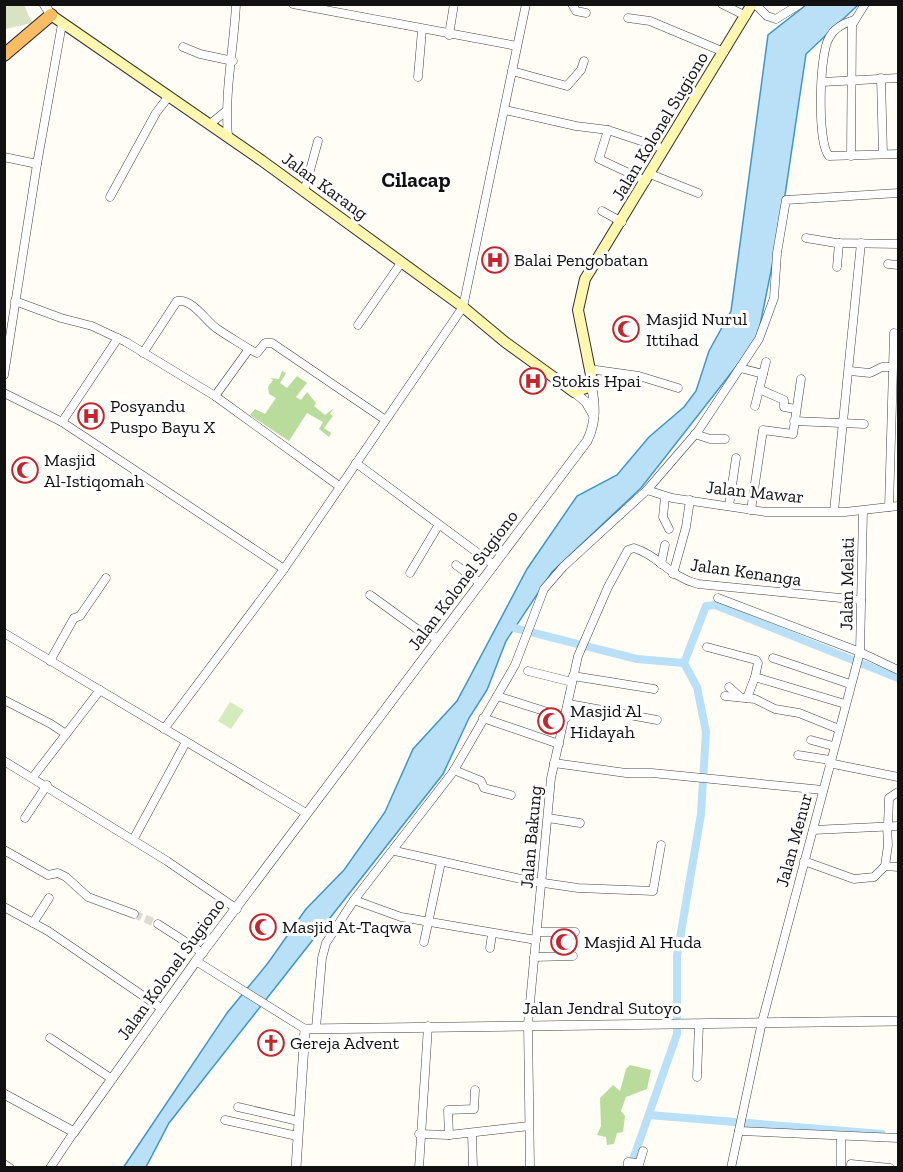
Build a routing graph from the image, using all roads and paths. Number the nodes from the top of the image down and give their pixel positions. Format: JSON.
{"nodes":[{"id":1,"x":236,"y":4,"type":"edge"},
{"id":2,"x":293,"y":4,"type":"edge"},
{"id":3,"x":454,"y":4,"type":"edge"},
{"id":4,"x":526,"y":4,"type":"edge"},
{"id":5,"x":572,"y":4,"type":"edge"},
{"id":6,"x":722,"y":4,"type":"edge"},
{"id":7,"x":754,"y":4,"type":"edge"},
{"id":8,"x":800,"y":4,"type":"edge"},
{"id":9,"x":865,"y":4,"type":"edge"},
{"id":10,"x":47,"y":10,"type":"edge"},
{"id":11,"x":586,"y":14,"type":"dead end"},
{"id":12,"x":746,"y":16,"type":"junction"},
{"id":13,"x":628,"y":18,"type":"dead end"},
{"id":14,"x":854,"y":20,"type":"junction"},
{"id":15,"x":62,"y":24,"type":"junction"},
{"id":16,"x":422,"y":30,"type":"junction"},
{"id":17,"x":449,"y":35,"type":"junction"},
{"id":18,"x":517,"y":46,"type":"junction"},
{"id":19,"x":183,"y":47,"type":"dead end"},
{"id":20,"x":724,"y":52,"type":"junction"},
{"id":21,"x":4,"y":55,"type":"edge"},
{"id":22,"x":233,"y":61,"type":"junction"},
{"id":23,"x":584,"y":61,"type":"dead end"},
{"id":24,"x":512,"y":71,"type":"junction"},
{"id":25,"x":418,"y":77,"type":"dead end"},
{"id":26,"x":881,"y":78,"type":"junction"},
{"id":27,"x":898,"y":78,"type":"edge"},
{"id":28,"x":851,"y":80,"type":"junction"},
{"id":29,"x":822,"y":82,"type":"junction"},
{"id":30,"x":169,"y":96,"type":"junction"},
{"id":31,"x":506,"y":110,"type":"junction"},
{"id":32,"x":226,"y":111,"type":"junction"},
{"id":33,"x":210,"y":124,"type":"junction"},
{"id":34,"x":608,"y":130,"type":"junction"},
{"id":35,"x":228,"y":136,"type":"junction"},
{"id":36,"x":318,"y":141,"type":"dead end"},
{"id":37,"x":665,"y":149,"type":"junction"},
{"id":38,"x":883,"y":154,"type":"junction"},
{"id":39,"x":898,"y":154,"type":"edge"},
{"id":40,"x":851,"y":156,"type":"junction"},
{"id":41,"x":4,"y":157,"type":"edge"},
{"id":42,"x":37,"y":164,"type":"junction"},
{"id":43,"x":648,"y":178,"type":"junction"},
{"id":44,"x":304,"y":192,"type":"junction"},
{"id":45,"x":698,"y":193,"type":"dead end"},
{"id":46,"x":898,"y":193,"type":"edge"},
{"id":47,"x":110,"y":197,"type":"dead end"},
{"id":48,"x":602,"y":211,"type":"dead end"},
{"id":49,"x":622,"y":222,"type":"junction"},
{"id":50,"x":806,"y":238,"type":"dead end"},
{"id":51,"x":839,"y":243,"type":"junction"},
{"id":52,"x":861,"y":243,"type":"junction"},
{"id":53,"x":898,"y":244,"type":"edge"},
{"id":54,"x":401,"y":263,"type":"junction"},
{"id":55,"x":888,"y":264,"type":"dead end"},
{"id":56,"x":898,"y":265,"type":"edge"},
{"id":57,"x":837,"y":267,"type":"dead end"},
{"id":58,"x":15,"y":301,"type":"junction"},
{"id":59,"x":463,"y":307,"type":"junction"},
{"id":60,"x":358,"y":325,"type":"dead end"},
{"id":61,"x":894,"y":333,"type":"dead end"},
{"id":62,"x":118,"y":338,"type":"junction"},
{"id":63,"x":249,"y":349,"type":"junction"},
{"id":64,"x":143,"y":353,"type":"junction"},
{"id":65,"x":766,"y":362,"type":"dead end"},
{"id":66,"x":892,"y":367,"type":"junction"},
{"id":67,"x":740,"y":368,"type":"junction"},
{"id":68,"x":589,"y":369,"type":"junction"},
{"id":69,"x":850,"y":371,"type":"junction"},
{"id":70,"x":763,"y":374,"type":"junction"},
{"id":71,"x":4,"y":375,"type":"edge"},
{"id":72,"x":801,"y":379,"type":"dead end"},
{"id":73,"x":591,"y":383,"type":"junction"},
{"id":74,"x":678,"y":388,"type":"dead end"},
{"id":75,"x":759,"y":389,"type":"junction"},
{"id":76,"x":574,"y":392,"type":"junction"},
{"id":77,"x":4,"y":393,"type":"edge"},
{"id":78,"x":215,"y":396,"type":"junction"},
{"id":79,"x":755,"y":406,"type":"dead end"},
{"id":80,"x":796,"y":410,"type":"junction"},
{"id":81,"x":595,"y":418,"type":"junction"},
{"id":82,"x":384,"y":419,"type":"junction"},
{"id":83,"x":794,"y":421,"type":"junction"},
{"id":84,"x":62,"y":422,"type":"junction"},
{"id":85,"x":845,"y":424,"type":"junction"},
{"id":86,"x":864,"y":424,"type":"dead end"},
{"id":87,"x":695,"y":434,"type":"junction"},
{"id":88,"x":725,"y":439,"type":"dead end"},
{"id":89,"x":736,"y":458,"type":"dead end"},
{"id":90,"x":356,"y":463,"type":"junction"},
{"id":91,"x":339,"y":486,"type":"junction"},
{"id":92,"x":647,"y":490,"type":"junction"},
{"id":93,"x":665,"y":496,"type":"junction"},
{"id":94,"x":690,"y":500,"type":"junction"},
{"id":95,"x":729,"y":506,"type":"junction"},
{"id":96,"x":898,"y":506,"type":"edge"},
{"id":97,"x":889,"y":507,"type":"junction"},
{"id":98,"x":751,"y":510,"type":"junction"},
{"id":99,"x":864,"y":510,"type":"junction"},
{"id":100,"x":834,"y":511,"type":"junction"},
{"id":101,"x":438,"y":526,"type":"junction"},
{"id":102,"x":669,"y":529,"type":"dead end"},
{"id":103,"x":665,"y":545,"type":"dead end"},
{"id":104,"x":661,"y":564,"type":"junction"},
{"id":105,"x":456,"y":565,"type":"dead end"},
{"id":106,"x":494,"y":565,"type":"junction"},
{"id":107,"x":284,"y":569,"type":"junction"},
{"id":108,"x":410,"y":573,"type":"dead end"},
{"id":109,"x":673,"y":574,"type":"junction"},
{"id":110,"x":106,"y":578,"type":"dead end"},
{"id":111,"x":480,"y":583,"type":"junction"},
{"id":112,"x":370,"y":595,"type":"dead end"},
{"id":113,"x":718,"y":598,"type":"dead end"},
{"id":114,"x":861,"y":600,"type":"junction"},
{"id":115,"x":4,"y":633,"type":"edge"},
{"id":116,"x":439,"y":639,"type":"junction"},
{"id":117,"x":584,"y":640,"type":"joint"},
{"id":118,"x":707,"y":646,"type":"dead end"},
{"id":119,"x":859,"y":654,"type":"junction"},
{"id":120,"x":772,"y":658,"type":"dead end"},
{"id":121,"x":50,"y":661,"type":"junction"},
{"id":122,"x":898,"y":670,"type":"edge"},
{"id":123,"x":528,"y":671,"type":"dead end"},
{"id":124,"x":755,"y":677,"type":"junction"},
{"id":125,"x":573,"y":679,"type":"junction"},
{"id":126,"x":850,"y":684,"type":"junction"},
{"id":127,"x":729,"y":687,"type":"dead end"},
{"id":128,"x":654,"y":689,"type":"dead end"},
{"id":129,"x":100,"y":690,"type":"junction"},
{"id":130,"x":496,"y":696,"type":"junction"},
{"id":131,"x":725,"y":696,"type":"dead end"},
{"id":132,"x":744,"y":697,"type":"junction"},
{"id":133,"x":4,"y":700,"type":"edge"},
{"id":134,"x":569,"y":704,"type":"junction"},
{"id":135,"x":845,"y":704,"type":"junction"},
{"id":136,"x":483,"y":718,"type":"junction"},
{"id":137,"x":566,"y":718,"type":"junction"},
{"id":138,"x":657,"y":720,"type":"dead end"},
{"id":139,"x":165,"y":729,"type":"junction"},
{"id":140,"x":839,"y":729,"type":"junction"},
{"id":141,"x":66,"y":734,"type":"junction"},
{"id":142,"x":811,"y":740,"type":"dead end"},
{"id":143,"x":186,"y":742,"type":"junction"},
{"id":144,"x":559,"y":744,"type":"junction"},
{"id":145,"x":833,"y":746,"type":"junction"},
{"id":146,"x":798,"y":755,"type":"dead end"},
{"id":147,"x":4,"y":761,"type":"edge"},
{"id":148,"x":829,"y":762,"type":"junction"},
{"id":149,"x":554,"y":763,"type":"junction"},
{"id":150,"x":454,"y":770,"type":"junction"},
{"id":151,"x":33,"y":777,"type":"junction"},
{"id":152,"x":898,"y":777,"type":"edge"},
{"id":153,"x":47,"y":785,"type":"junction"},
{"id":154,"x":823,"y":790,"type":"junction"},
{"id":155,"x":898,"y":792,"type":"edge"},
{"id":156,"x":511,"y":795,"type":"dead end"},
{"id":157,"x":306,"y":813,"type":"junction"},
{"id":158,"x":25,"y":818,"type":"dead end"},
{"id":159,"x":548,"y":818,"type":"junction"},
{"id":160,"x":580,"y":823,"type":"dead end"},
{"id":161,"x":888,"y":826,"type":"junction"},
{"id":162,"x":898,"y":826,"type":"edge"},
{"id":163,"x":813,"y":830,"type":"junction"},
{"id":164,"x":133,"y":840,"type":"junction"},
{"id":165,"x":661,"y":845,"type":"dead end"},
{"id":166,"x":4,"y":850,"type":"edge"},
{"id":167,"x":395,"y":851,"type":"junction"},
{"id":168,"x":804,"y":861,"type":"junction"},
{"id":169,"x":441,"y":862,"type":"junction"},
{"id":170,"x":885,"y":866,"type":"junction"},
{"id":171,"x":898,"y":867,"type":"edge"},
{"id":172,"x":542,"y":883,"type":"junction"},
{"id":173,"x":49,"y":898,"type":"dead end"},
{"id":174,"x":354,"y":900,"type":"junction"},
{"id":175,"x":4,"y":907,"type":"edge"},
{"id":176,"x":237,"y":909,"type":"junction"},
{"id":177,"x":134,"y":914,"type":"tunnel mouth"},
{"id":178,"x":427,"y":922,"type":"junction"},
{"id":179,"x":33,"y":923,"type":"junction"},
{"id":180,"x":158,"y":924,"type":"tunnel mouth"},
{"id":181,"x":575,"y":932,"type":"dead end"},
{"id":182,"x":492,"y":934,"type":"junction"},
{"id":183,"x":536,"y":936,"type":"junction"},
{"id":184,"x":424,"y":942,"type":"dead end"},
{"id":185,"x":490,"y":948,"type":"dead end"},
{"id":186,"x":203,"y":952,"type":"junction"},
{"id":187,"x":573,"y":956,"type":"dead end"},
{"id":188,"x":534,"y":957,"type":"junction"},
{"id":189,"x":196,"y":961,"type":"junction"},
{"id":190,"x":161,"y":1008,"type":"junction"},
{"id":191,"x":898,"y":1021,"type":"edge"},
{"id":192,"x":762,"y":1022,"type":"junction"},
{"id":193,"x":528,"y":1024,"type":"junction"},
{"id":194,"x":699,"y":1024,"type":"junction"},
{"id":195,"x":428,"y":1026,"type":"junction"},
{"id":196,"x":316,"y":1028,"type":"junction"},
{"id":197,"x":305,"y":1029,"type":"junction"},
{"id":198,"x":50,"y":1038,"type":"dead end"},
{"id":199,"x":697,"y":1077,"type":"dead end"},
{"id":200,"x":111,"y":1079,"type":"junction"},
{"id":201,"x":475,"y":1090,"type":"dead end"},
{"id":202,"x":4,"y":1094,"type":"edge"},
{"id":203,"x":238,"y":1107,"type":"dead end"},
{"id":204,"x":225,"y":1120,"type":"dead end"},
{"id":205,"x":298,"y":1121,"type":"junction"},
{"id":206,"x":529,"y":1126,"type":"junction"},
{"id":207,"x":740,"y":1128,"type":"junction"},
{"id":208,"x":75,"y":1132,"type":"junction"},
{"id":209,"x":419,"y":1134,"type":"junction"},
{"id":210,"x":472,"y":1134,"type":"junction"},
{"id":211,"x":449,"y":1135,"type":"junction"},
{"id":212,"x":297,"y":1136,"type":"junction"},
{"id":213,"x":841,"y":1137,"type":"junction"},
{"id":214,"x":898,"y":1138,"type":"edge"},
{"id":215,"x":643,"y":1151,"type":"dead end"},
{"id":216,"x":4,"y":1164,"type":"edge"},
{"id":217,"x":634,"y":1164,"type":"edge"},
{"id":218,"x":10,"y":1167,"type":"edge"},
{"id":219,"x":50,"y":1167,"type":"edge"},
{"id":220,"x":296,"y":1167,"type":"edge"},
{"id":221,"x":419,"y":1167,"type":"edge"},
{"id":222,"x":473,"y":1167,"type":"edge"},
{"id":223,"x":530,"y":1167,"type":"edge"},
{"id":224,"x":731,"y":1167,"type":"edge"},
{"id":225,"x":841,"y":1167,"type":"edge"},
{"id":226,"x":850,"y":1167,"type":"edge"},
{"id":227,"x":890,"y":1167,"type":"edge"}],
"edges":[{"from":1,"to":22,"type":"street"},
{"from":2,"to":16,"type":"street"},
{"from":3,"to":17,"type":"street"},
{"from":4,"to":18,"type":"street"},
{"from":5,"to":11,"type":"street"},
{"from":6,"to":12,"type":"street"},
{"from":7,"to":8,"type":"street"},
{"from":7,"to":12,"type":"main road","name":"Jalan Kolonel Sugiono"},
{"from":9,"to":14,"type":"street"},
{"from":10,"to":15,"type":"main road","name":"Jalan Karang"},
{"from":10,"to":21,"type":"highway"},
{"from":12,"to":20,"type":"main road","name":"Jalan Kolonel Sugiono"},
{"from":13,"to":20,"type":"street"},
{"from":14,"to":28,"type":"street"},
{"from":14,"to":29,"type":"street"},
{"from":15,"to":30,"type":"main road","name":"Jalan Karang"},
{"from":15,"to":42,"type":"street"},
{"from":16,"to":17,"type":"street"},
{"from":16,"to":25,"type":"street"},
{"from":17,"to":18,"type":"street"},
{"from":18,"to":24,"type":"street"},
{"from":19,"to":22,"type":"street"},
{"from":20,"to":37,"type":"main road","name":"Jalan Kolonel Sugiono"},
{"from":22,"to":32,"type":"street"},
{"from":23,"to":24,"type":"street"},
{"from":24,"to":31,"type":"street"},
{"from":26,"to":27,"type":"street"},
{"from":26,"to":28,"type":"street"},
{"from":26,"to":38,"type":"street"},
{"from":28,"to":29,"type":"street"},
{"from":28,"to":40,"type":"street"},
{"from":29,"to":40,"type":"street"},
{"from":30,"to":33,"type":"main road","name":"Jalan Karang"},
{"from":30,"to":47,"type":"street"},
{"from":31,"to":34,"type":"street"},
{"from":31,"to":59,"type":"street"},
{"from":32,"to":33,"type":"street"},
{"from":32,"to":35,"type":"street"},
{"from":33,"to":35,"type":"main road","name":"Jalan Karang"},
{"from":34,"to":37,"type":"street"},
{"from":34,"to":43,"type":"street"},
{"from":35,"to":44,"type":"main road","name":"Jalan Karang"},
{"from":36,"to":44,"type":"street"},
{"from":37,"to":43,"type":"main road","name":"Jalan Kolonel Sugiono"},
{"from":38,"to":39,"type":"street"},
{"from":38,"to":40,"type":"street"},
{"from":41,"to":42,"type":"street"},
{"from":42,"to":58,"type":"street"},
{"from":43,"to":45,"type":"street"},
{"from":43,"to":49,"type":"main road","name":"Jalan Kolonel Sugiono"},
{"from":44,"to":54,"type":"main road","name":"Jalan Karang"},
{"from":46,"to":67,"type":"street"},
{"from":48,"to":49,"type":"street"},
{"from":49,"to":68,"type":"main road","name":"Jalan Kolonel Sugiono"},
{"from":50,"to":51,"type":"street"},
{"from":51,"to":52,"type":"street"},
{"from":51,"to":57,"type":"street"},
{"from":52,"to":53,"type":"street"},
{"from":52,"to":69,"type":"street"},
{"from":54,"to":59,"type":"main road","name":"Jalan Karang"},
{"from":54,"to":60,"type":"street"},
{"from":55,"to":56,"type":"street"},
{"from":58,"to":62,"type":"street"},
{"from":58,"to":71,"type":"street"},
{"from":59,"to":76,"type":"main road","name":"Jalan Karang"},
{"from":59,"to":82,"type":"street"},
{"from":61,"to":66,"type":"street"},
{"from":62,"to":64,"type":"street"},
{"from":62,"to":84,"type":"street"},
{"from":63,"to":64,"type":"street"},
{"from":63,"to":78,"type":"street"},
{"from":63,"to":82,"type":"street"},
{"from":64,"to":78,"type":"street"},
{"from":65,"to":70,"type":"street"},
{"from":66,"to":69,"type":"street"},
{"from":66,"to":97,"type":"street"},
{"from":67,"to":70,"type":"street"},
{"from":67,"to":87,"type":"street"},
{"from":68,"to":73,"type":"main road","name":"Jalan Kolonel Sugiono"},
{"from":68,"to":74,"type":"street"},
{"from":69,"to":85,"type":"street"},
{"from":70,"to":75,"type":"street"},
{"from":72,"to":80,"type":"street"},
{"from":73,"to":76,"type":"main road"},
{"from":73,"to":81,"type":"street","name":"Jalan Kolonel Sugiono"},
{"from":75,"to":79,"type":"street"},
{"from":75,"to":80,"type":"street"},
{"from":76,"to":81,"type":"street"},
{"from":77,"to":84,"type":"street"},
{"from":78,"to":91,"type":"street"},
{"from":80,"to":83,"type":"street"},
{"from":81,"to":106,"type":"street","name":"Jalan Kolonel Sugiono"},
{"from":82,"to":90,"type":"street"},
{"from":83,"to":85,"type":"street"},
{"from":83,"to":98,"type":"street"},
{"from":84,"to":107,"type":"street"},
{"from":85,"to":86,"type":"street"},
{"from":85,"to":100,"type":"street"},
{"from":87,"to":88,"type":"street"},
{"from":87,"to":92,"type":"street"},
{"from":89,"to":95,"type":"street"},
{"from":90,"to":91,"type":"street"},
{"from":90,"to":101,"type":"street"},
{"from":91,"to":107,"type":"street"},
{"from":92,"to":93,"type":"street","name":"Jalan Mawar"},
{"from":92,"to":130,"type":"street"},
{"from":93,"to":94,"type":"street","name":"Jalan Mawar"},
{"from":93,"to":102,"type":"street"},
{"from":94,"to":95,"type":"street","name":"Jalan Mawar"},
{"from":94,"to":109,"type":"street"},
{"from":95,"to":98,"type":"street","name":"Jalan Mawar"},
{"from":96,"to":97,"type":"street","name":"Jalan Mawar"},
{"from":97,"to":99,"type":"street","name":"Jalan Mawar"},
{"from":98,"to":100,"type":"street","name":"Jalan Mawar"},
{"from":99,"to":100,"type":"street","name":"Jalan Mawar"},
{"from":99,"to":114,"type":"street","name":"Jalan Melati"},
{"from":101,"to":106,"type":"street"},
{"from":101,"to":108,"type":"street"},
{"from":103,"to":104,"type":"street"},
{"from":104,"to":109,"type":"street","name":"Jalan Kenanga"},
{"from":104,"to":117,"type":"street","name":"Jalan Kenanga"},
{"from":105,"to":111,"type":"street"},
{"from":106,"to":111,"type":"street","name":"Jalan Kolonel Sugiono"},
{"from":107,"to":139,"type":"street"},
{"from":109,"to":114,"type":"street","name":"Jalan Kenanga"},
{"from":110,"to":121,"type":"street"},
{"from":111,"to":116,"type":"street","name":"Jalan Kolonel Sugiono"},
{"from":112,"to":116,"type":"street"},
{"from":113,"to":119,"type":"street"},
{"from":114,"to":119,"type":"street","name":"Jalan Melati"},
{"from":115,"to":121,"type":"street"},
{"from":116,"to":157,"type":"street","name":"Jalan Kolonel Sugiono"},
{"from":117,"to":125,"type":"street","name":"Jalan Bakung"},
{"from":118,"to":124,"type":"street"},
{"from":119,"to":122,"type":"street","name":"Jalan Melati"},
{"from":119,"to":126,"type":"street","name":"Jalan Menur"},
{"from":120,"to":126,"type":"street"},
{"from":121,"to":129,"type":"street"},
{"from":123,"to":125,"type":"street"},
{"from":124,"to":132,"type":"street"},
{"from":124,"to":135,"type":"street"},
{"from":125,"to":128,"type":"street"},
{"from":125,"to":134,"type":"street","name":"Jalan Bakung"},
{"from":126,"to":135,"type":"street","name":"Jalan Menur"},
{"from":127,"to":132,"type":"street"},
{"from":129,"to":139,"type":"street"},
{"from":129,"to":141,"type":"street"},
{"from":130,"to":136,"type":"street"},
{"from":130,"to":137,"type":"street"},
{"from":131,"to":132,"type":"street"},
{"from":132,"to":140,"type":"street"},
{"from":133,"to":141,"type":"street"},
{"from":134,"to":137,"type":"street","name":"Jalan Bakung"},
{"from":134,"to":138,"type":"street"},
{"from":135,"to":140,"type":"street","name":"Jalan Menur"},
{"from":136,"to":144,"type":"street"},
{"from":136,"to":150,"type":"street"},
{"from":137,"to":144,"type":"street","name":"Jalan Bakung"},
{"from":139,"to":143,"type":"street"},
{"from":140,"to":145,"type":"street","name":"Jalan Menur"},
{"from":141,"to":151,"type":"street"},
{"from":142,"to":145,"type":"street"},
{"from":143,"to":157,"type":"street"},
{"from":143,"to":164,"type":"street"},
{"from":144,"to":149,"type":"street","name":"Jalan Bakung"},
{"from":145,"to":148,"type":"street","name":"Jalan Menur"},
{"from":146,"to":148,"type":"street"},
{"from":147,"to":151,"type":"street"},
{"from":148,"to":152,"type":"street"},
{"from":148,"to":154,"type":"street","name":"Jalan Menur"},
{"from":149,"to":154,"type":"street"},
{"from":149,"to":159,"type":"street","name":"Jalan Bakung"},
{"from":150,"to":156,"type":"street"},
{"from":150,"to":167,"type":"street"},
{"from":151,"to":153,"type":"street"},
{"from":153,"to":158,"type":"street"},
{"from":153,"to":164,"type":"street"},
{"from":154,"to":163,"type":"street","name":"Jalan Menur"},
{"from":155,"to":161,"type":"street"},
{"from":157,"to":176,"type":"street","name":"Jalan Kolonel Sugiono"},
{"from":159,"to":160,"type":"street"},
{"from":159,"to":172,"type":"street","name":"Jalan Bakung"},
{"from":161,"to":162,"type":"street"},
{"from":161,"to":163,"type":"street"},
{"from":161,"to":170,"type":"street"},
{"from":163,"to":168,"type":"street","name":"Jalan Menur"},
{"from":164,"to":176,"type":"street"},
{"from":165,"to":172,"type":"street"},
{"from":166,"to":177,"type":"street"},
{"from":167,"to":169,"type":"street"},
{"from":167,"to":174,"type":"street"},
{"from":168,"to":170,"type":"street"},
{"from":168,"to":192,"type":"street","name":"Jalan Menur"},
{"from":169,"to":172,"type":"street"},
{"from":169,"to":178,"type":"street"},
{"from":170,"to":171,"type":"street"},
{"from":172,"to":183,"type":"street","name":"Jalan Bakung"},
{"from":173,"to":179,"type":"street"},
{"from":174,"to":178,"type":"street"},
{"from":174,"to":196,"type":"street"},
{"from":175,"to":179,"type":"street"},
{"from":176,"to":186,"type":"street","name":"Jalan Kolonel Sugiono"},
{"from":178,"to":182,"type":"street"},
{"from":178,"to":184,"type":"street"},
{"from":179,"to":190,"type":"street"},
{"from":180,"to":186,"type":"street"},
{"from":181,"to":183,"type":"street"},
{"from":182,"to":183,"type":"street"},
{"from":182,"to":185,"type":"street"},
{"from":183,"to":188,"type":"street","name":"Jalan Bakung"},
{"from":186,"to":189,"type":"street","name":"Jalan Kolonel Sugiono"},
{"from":187,"to":188,"type":"street"},
{"from":188,"to":193,"type":"street","name":"Jalan Bakung"},
{"from":189,"to":190,"type":"street","name":"Jalan Kolonel Sugiono"},
{"from":189,"to":197,"type":"street"},
{"from":190,"to":200,"type":"street","name":"Jalan Kolonel Sugiono"},
{"from":191,"to":192,"type":"street","name":"Jalan Jendral Sutoyo"},
{"from":192,"to":194,"type":"street","name":"Jalan Jendral Sutoyo"},
{"from":192,"to":207,"type":"street","name":"Jalan Menur"},
{"from":193,"to":194,"type":"street","name":"Jalan Jendral Sutoyo"},
{"from":193,"to":195,"type":"street","name":"Jalan Jendral Sutoyo"},
{"from":193,"to":206,"type":"street","name":"Jalan Bakung"},
{"from":194,"to":199,"type":"street"},
{"from":195,"to":196,"type":"street","name":"Jalan Jendral Sutoyo"},
{"from":195,"to":209,"type":"street"},
{"from":196,"to":197,"type":"street","name":"Jalan Jendral Sutoyo"},
{"from":197,"to":205,"type":"street"},
{"from":198,"to":200,"type":"street"},
{"from":200,"to":208,"type":"street","name":"Jalan Kolonel Sugiono"},
{"from":201,"to":211,"type":"street"},
{"from":202,"to":208,"type":"street"},
{"from":203,"to":205,"type":"street"},
{"from":204,"to":212,"type":"street"},
{"from":205,"to":212,"type":"street"},
{"from":206,"to":210,"type":"street"},
{"from":206,"to":223,"type":"street","name":"Jalan Bakung"},
{"from":207,"to":213,"type":"street"},
{"from":207,"to":224,"type":"street","name":"Jalan Menur"},
{"from":208,"to":219,"type":"street"},
{"from":209,"to":211,"type":"street"},
{"from":209,"to":221,"type":"street"},
{"from":210,"to":211,"type":"street"},
{"from":210,"to":222,"type":"street"},
{"from":212,"to":220,"type":"street"},
{"from":213,"to":214,"type":"street"},
{"from":213,"to":225,"type":"street"},
{"from":215,"to":217,"type":"street"},
{"from":216,"to":218,"type":"street"},
{"from":226,"to":227,"type":"street"}]}
